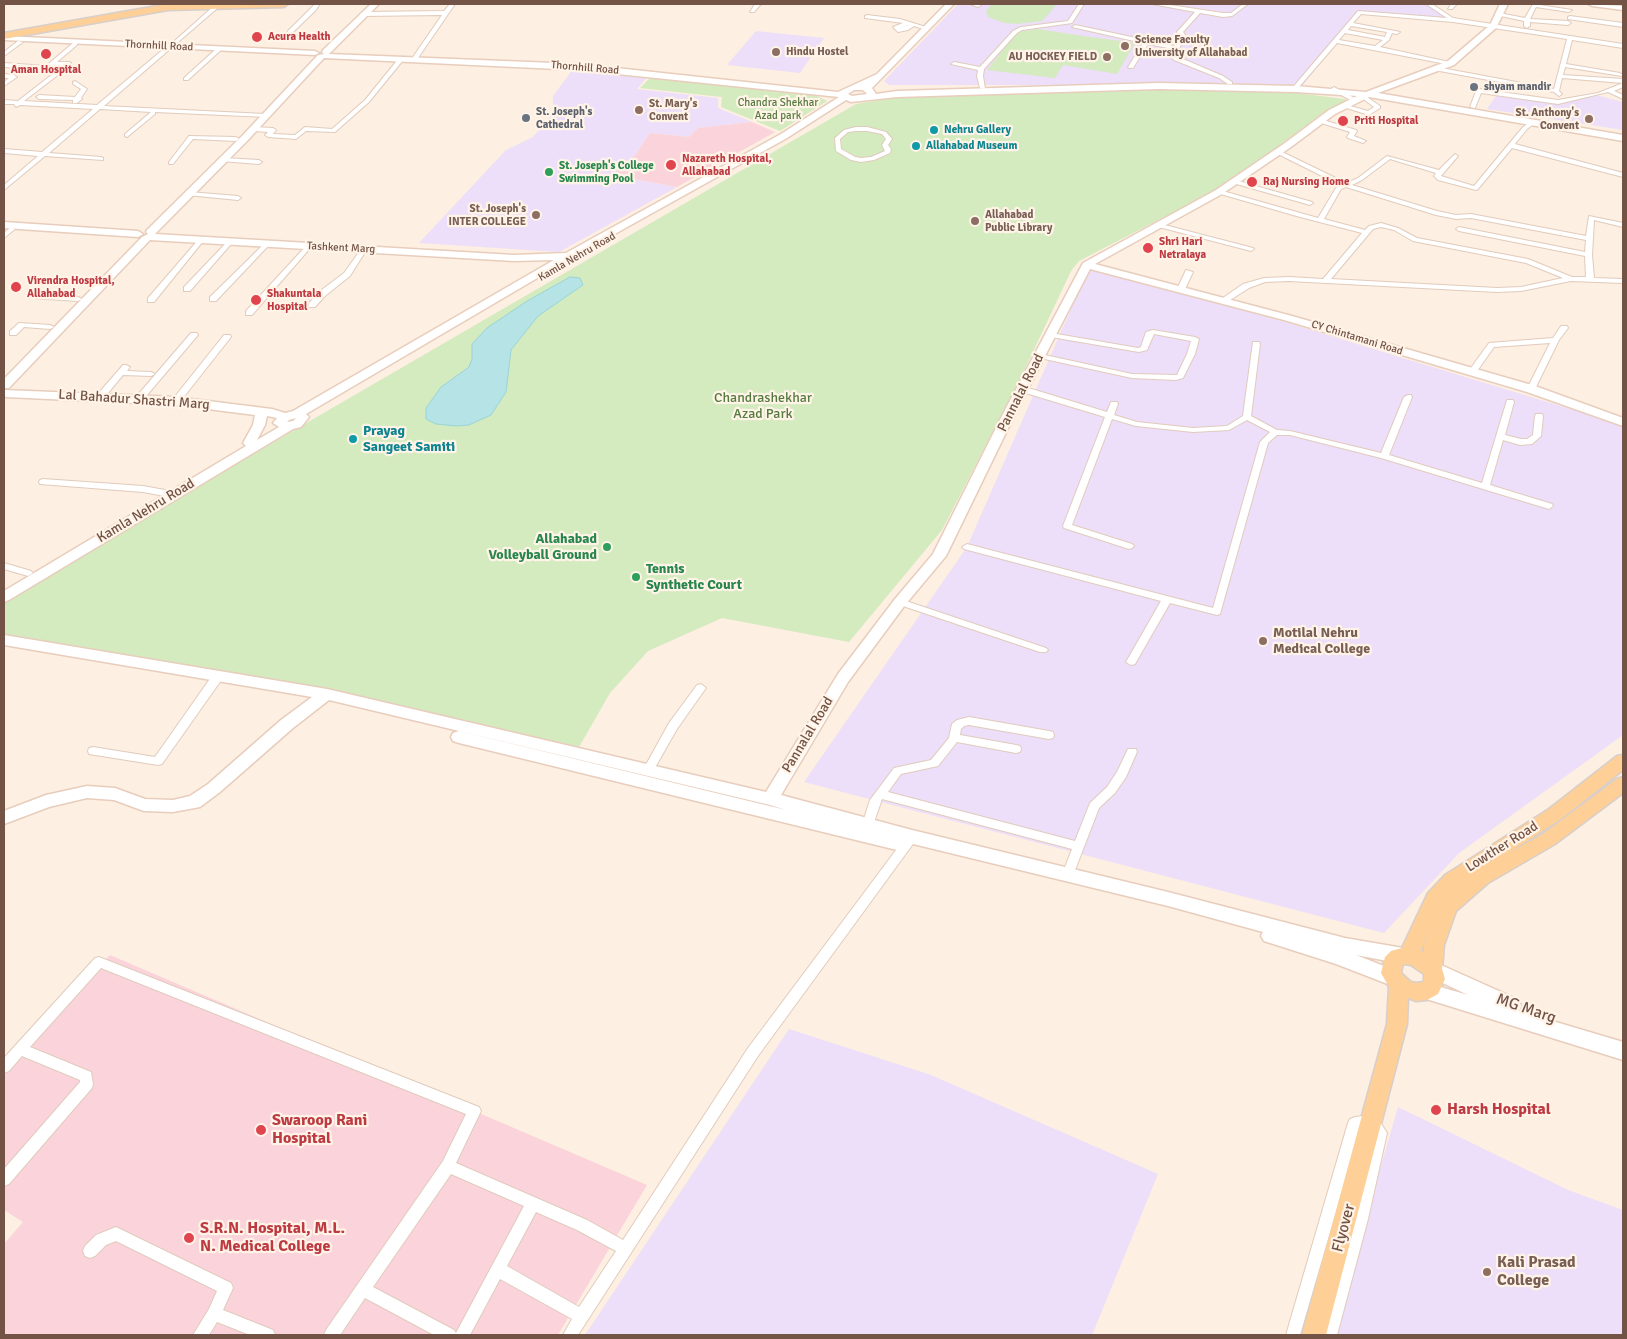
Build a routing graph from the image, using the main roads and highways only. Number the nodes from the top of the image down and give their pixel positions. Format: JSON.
{"nodes":[{"id":1,"x":178,"y":4,"type":"edge"},
{"id":2,"x":284,"y":4,"type":"edge"},
{"id":3,"x":218,"y":5,"type":"edge"},
{"id":4,"x":4,"y":36,"type":"edge"},
{"id":5,"x":1623,"y":761,"type":"edge"},
{"id":6,"x":1623,"y":784,"type":"edge"},
{"id":7,"x":1406,"y":956,"type":"junction"},
{"id":8,"x":1432,"y":969,"type":"junction"},
{"id":9,"x":1409,"y":986,"type":"junction"},
{"id":10,"x":1396,"y":1024,"type":"joint"},
{"id":11,"x":1371,"y":1127,"type":"joint"},
{"id":12,"x":1314,"y":1335,"type":"edge"}],
"edges":[{"from":1,"to":4,"type":"main road"},
{"from":2,"to":3,"type":"main road"},
{"from":3,"to":4,"type":"main road"},
{"from":5,"to":7,"type":"main road","name":"Lowther Road"},
{"from":6,"to":8,"type":"main road","name":"Lowther Road"},
{"from":7,"to":8,"type":"main road"},
{"from":7,"to":9,"type":"main road","name":"Lowther Road"},
{"from":8,"to":9,"type":"main road","name":"Lowther Road"},
{"from":9,"to":10,"type":"main road"},
{"from":10,"to":11,"type":"main road"},
{"from":11,"to":12,"type":"main road","name":"Flyover"}]}
